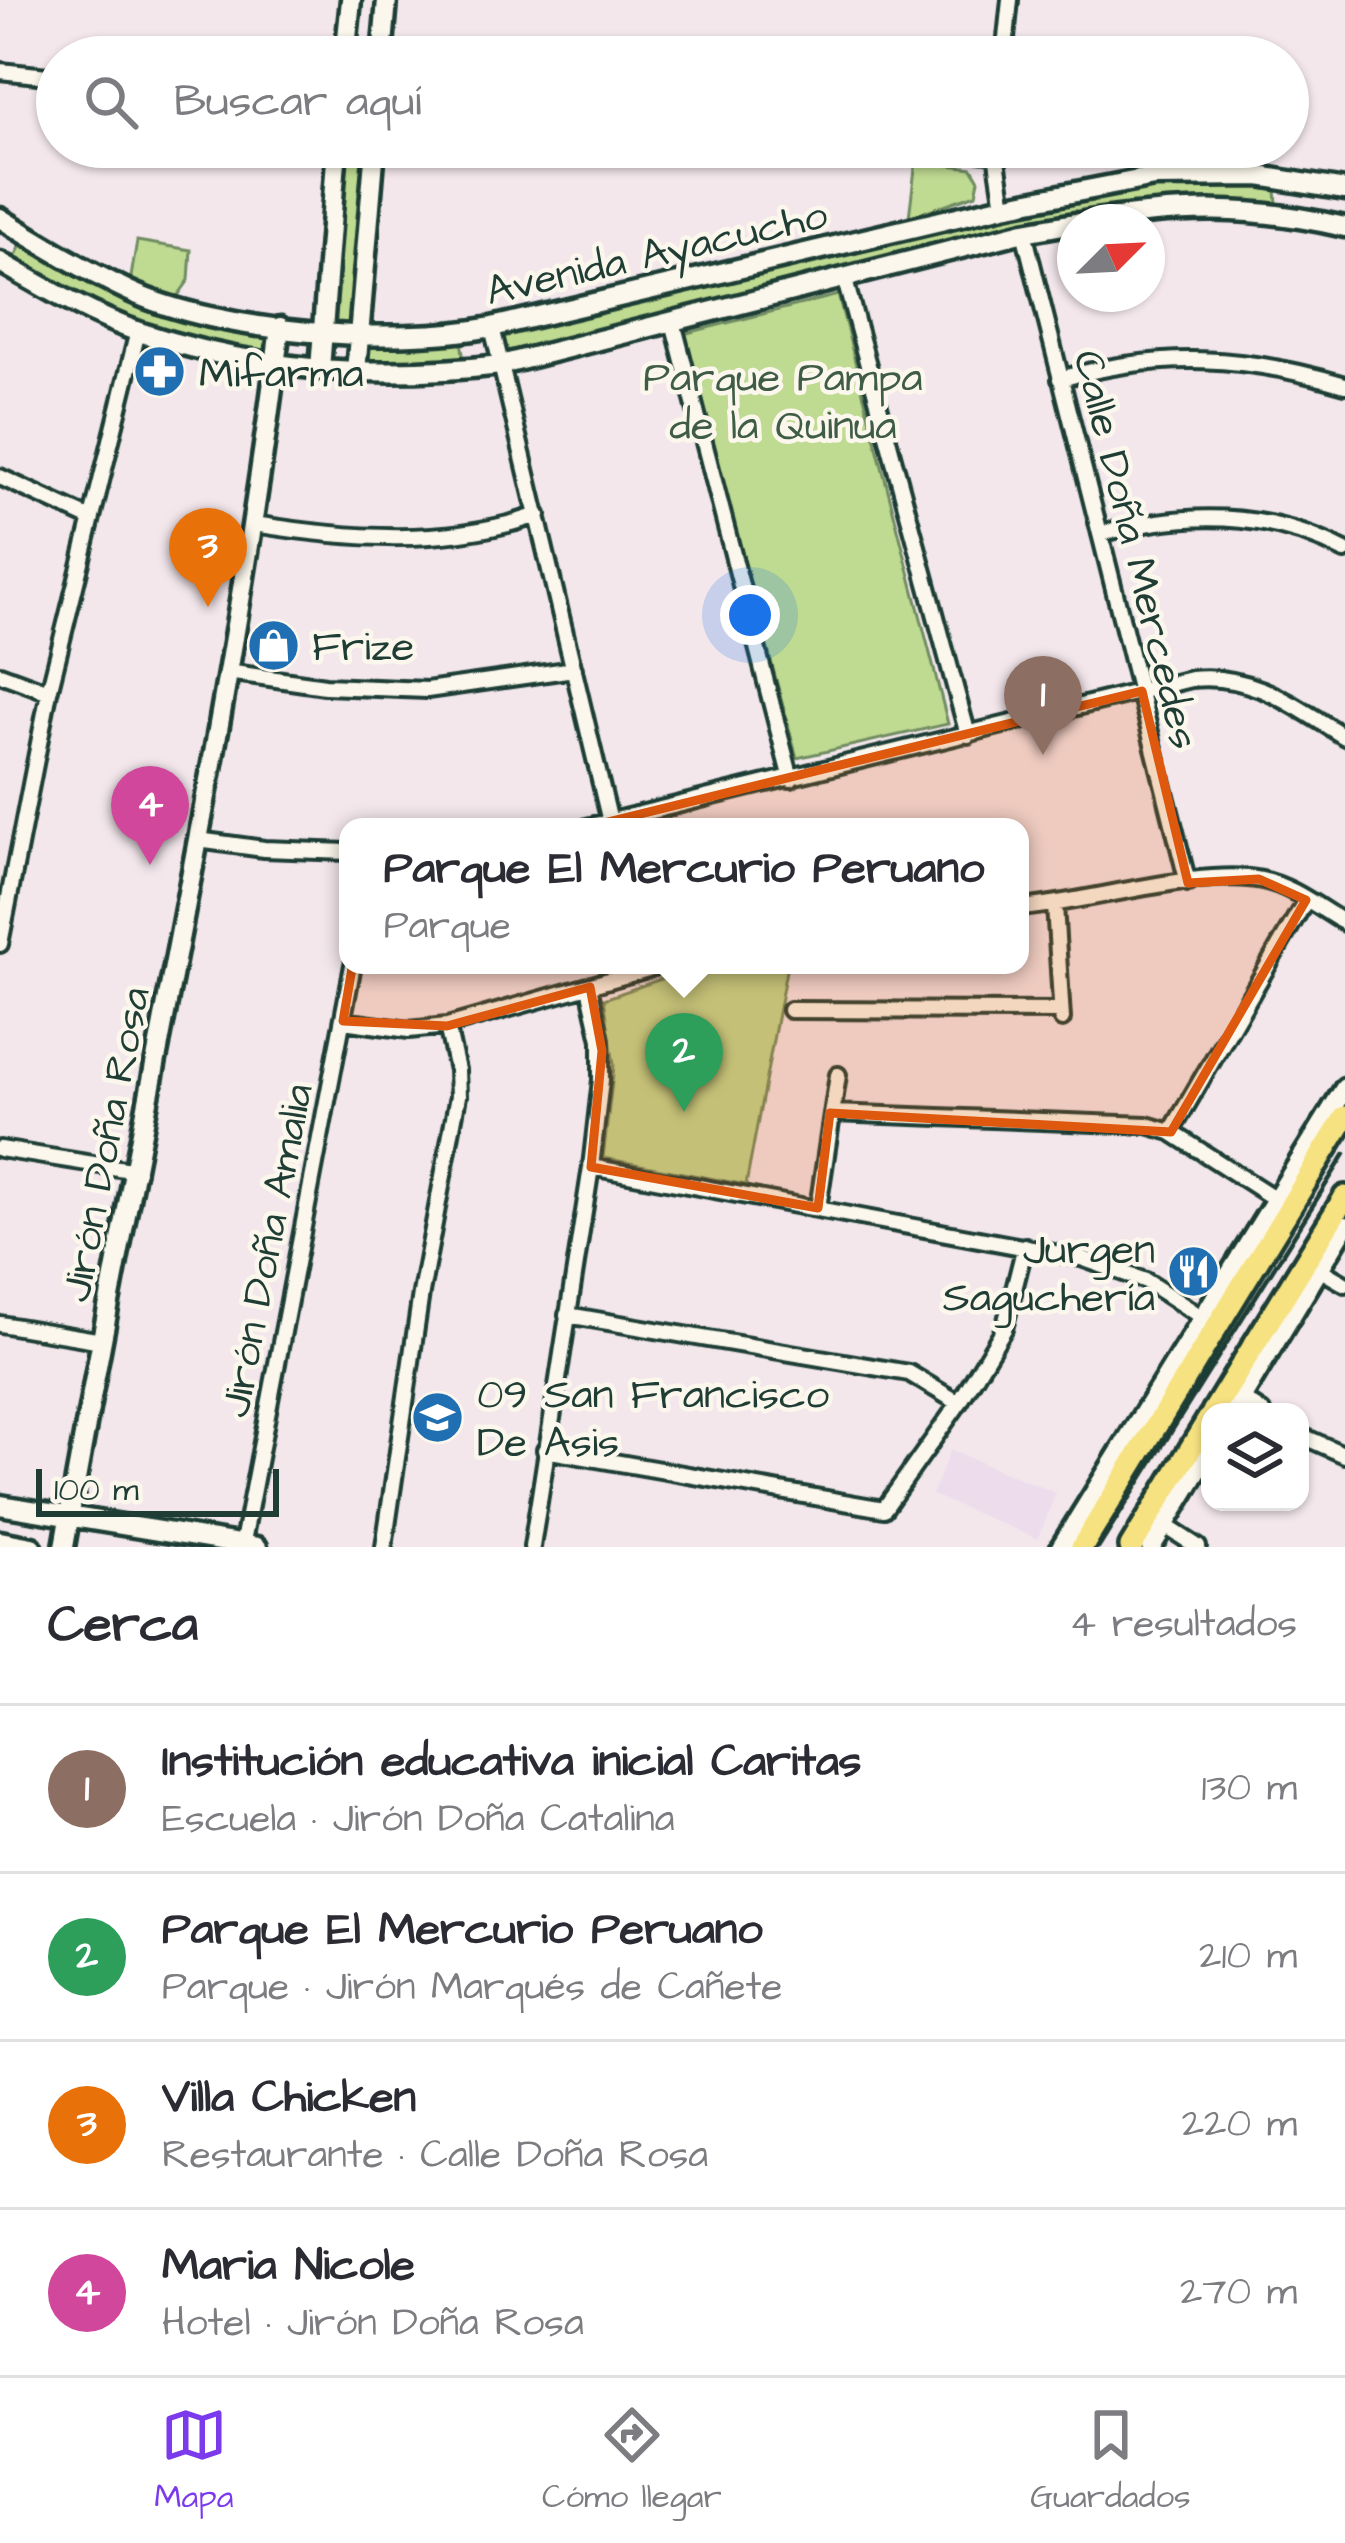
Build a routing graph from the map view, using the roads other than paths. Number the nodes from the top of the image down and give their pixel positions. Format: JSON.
{"nodes":[{"id":1,"x":351,"y":0,"type":"edge"},
{"id":2,"x":387,"y":0,"type":"edge"},
{"id":3,"x":1010,"y":0,"type":"edge"},
{"id":4,"x":347,"y":36,"type":"edge"},
{"id":5,"x":384,"y":36,"type":"edge"},
{"id":6,"x":1006,"y":36,"type":"edge"},
{"id":7,"x":0,"y":71,"type":"edge"},
{"id":8,"x":36,"y":75,"type":"edge"},
{"id":9,"x":335,"y":168,"type":"edge"},
{"id":10,"x":373,"y":168,"type":"edge"},
{"id":11,"x":998,"y":168,"type":"edge"},
{"id":12,"x":1284,"y":179,"type":"junction"},
{"id":13,"x":1321,"y":185,"type":"junction"},
{"id":14,"x":1345,"y":190,"type":"edge"},
{"id":15,"x":1004,"y":206,"type":"junction"},
{"id":16,"x":1165,"y":211,"type":"edge"},
{"id":17,"x":1281,"y":214,"type":"junction"},
{"id":18,"x":0,"y":218,"type":"edge"},
{"id":19,"x":1316,"y":220,"type":"junction"},
{"id":20,"x":1057,"y":227,"type":"edge"},
{"id":21,"x":1345,"y":227,"type":"edge"},
{"id":22,"x":22,"y":232,"type":"junction"},
{"id":23,"x":1024,"y":232,"type":"junction"},
{"id":24,"x":3,"y":264,"type":"edge"},
{"id":25,"x":845,"y":280,"type":"junction"},
{"id":26,"x":673,"y":322,"type":"junction"},
{"id":27,"x":280,"y":327,"type":"junction"},
{"id":28,"x":492,"y":327,"type":"junction"},
{"id":29,"x":322,"y":331,"type":"junction"},
{"id":30,"x":138,"y":332,"type":"junction"},
{"id":31,"x":359,"y":334,"type":"junction"},
{"id":32,"x":460,"y":334,"type":"junction"},
{"id":33,"x":275,"y":364,"type":"junction"},
{"id":34,"x":501,"y":364,"type":"junction"},
{"id":35,"x":320,"y":369,"type":"junction"},
{"id":36,"x":465,"y":369,"type":"junction"},
{"id":37,"x":356,"y":372,"type":"junction"},
{"id":38,"x":1060,"y":379,"type":"junction"},
{"id":39,"x":1345,"y":385,"type":"edge"},
{"id":40,"x":0,"y":477,"type":"edge"},
{"id":41,"x":538,"y":515,"type":"junction"},
{"id":42,"x":89,"y":518,"type":"junction"},
{"id":43,"x":254,"y":524,"type":"junction"},
{"id":44,"x":1100,"y":534,"type":"junction"},
{"id":45,"x":1345,"y":551,"type":"edge"},
{"id":46,"x":574,"y":669,"type":"junction"},
{"id":47,"x":227,"y":672,"type":"junction"},
{"id":48,"x":0,"y":674,"type":"edge"},
{"id":49,"x":1142,"y":691,"type":"junction"},
{"id":50,"x":49,"y":692,"type":"junction"},
{"id":51,"x":968,"y":735,"type":"junction"},
{"id":52,"x":1345,"y":736,"type":"edge"},
{"id":53,"x":791,"y":779,"type":"junction"},
{"id":54,"x":609,"y":818,"type":"edge"},
{"id":55,"x":627,"y":818,"type":"edge"},
{"id":56,"x":198,"y":840,"type":"junction"},
{"id":57,"x":339,"y":852,"type":"edge"},
{"id":58,"x":0,"y":854,"type":"edge"},
{"id":59,"x":16,"y":856,"type":"junction"},
{"id":60,"x":1188,"y":883,"type":"junction"},
{"id":61,"x":1306,"y":900,"type":"junction"},
{"id":62,"x":1054,"y":905,"type":"junction"},
{"id":63,"x":1029,"y":907,"type":"edge"},
{"id":64,"x":1345,"y":923,"type":"edge"},
{"id":65,"x":0,"y":944,"type":"edge"},
{"id":66,"x":351,"y":974,"type":"edge"},
{"id":67,"x":632,"y":974,"type":"edge"},
{"id":68,"x":589,"y":987,"type":"junction"},
{"id":69,"x":790,"y":1010,"type":"dead end"},
{"id":70,"x":343,"y":1021,"type":"junction"},
{"id":71,"x":447,"y":1026,"type":"junction"},
{"id":72,"x":838,"y":1075,"type":"dead end"},
{"id":73,"x":1345,"y":1088,"type":"edge"},
{"id":74,"x":832,"y":1113,"type":"junction"},
{"id":75,"x":1345,"y":1117,"type":"edge"},
{"id":76,"x":1171,"y":1132,"type":"junction"},
{"id":77,"x":0,"y":1149,"type":"edge"},
{"id":78,"x":591,"y":1167,"type":"junction"},
{"id":79,"x":137,"y":1171,"type":"junction"},
{"id":80,"x":1345,"y":1198,"type":"edge"},
{"id":81,"x":1277,"y":1200,"type":"junction"},
{"id":82,"x":818,"y":1208,"type":"junction"},
{"id":83,"x":1345,"y":1226,"type":"edge"},
{"id":84,"x":1025,"y":1246,"type":"junction"},
{"id":85,"x":1319,"y":1269,"type":"junction"},
{"id":86,"x":1345,"y":1285,"type":"edge"},
{"id":87,"x":567,"y":1315,"type":"junction"},
{"id":88,"x":1203,"y":1318,"type":"junction"},
{"id":89,"x":0,"y":1324,"type":"edge"},
{"id":90,"x":101,"y":1340,"type":"junction"},
{"id":91,"x":1192,"y":1369,"type":"junction"},
{"id":92,"x":1234,"y":1400,"type":"edge"},
{"id":93,"x":959,"y":1403,"type":"junction"},
{"id":94,"x":1201,"y":1433,"type":"edge"},
{"id":95,"x":1309,"y":1439,"type":"edge"},
{"id":96,"x":545,"y":1450,"type":"junction"},
{"id":97,"x":1345,"y":1455,"type":"edge"},
{"id":98,"x":1201,"y":1465,"type":"edge"},
{"id":99,"x":0,"y":1505,"type":"edge"},
{"id":100,"x":70,"y":1516,"type":"junction"},
{"id":101,"x":1164,"y":1525,"type":"junction"},
{"id":102,"x":0,"y":1541,"type":"edge"},
{"id":103,"x":247,"y":1546,"type":"edge"},
{"id":104,"x":32,"y":1547,"type":"edge"},
{"id":105,"x":64,"y":1547,"type":"edge"},
{"id":106,"x":384,"y":1547,"type":"edge"},
{"id":107,"x":532,"y":1547,"type":"edge"},
{"id":108,"x":1061,"y":1547,"type":"edge"},
{"id":109,"x":1082,"y":1547,"type":"edge"},
{"id":110,"x":1131,"y":1547,"type":"edge"},
{"id":111,"x":1151,"y":1547,"type":"edge"},
{"id":112,"x":1198,"y":1547,"type":"edge"}],
"edges":[{"from":1,"to":4,"type":"main road"},
{"from":2,"to":5,"type":"main road"},
{"from":3,"to":6,"type":"street"},
{"from":7,"to":8,"type":"street"},
{"from":9,"to":29,"type":"main road"},
{"from":10,"to":31,"type":"main road"},
{"from":11,"to":15,"type":"street"},
{"from":12,"to":13,"type":"main road","name":"Avenida Ayacucho"},
{"from":12,"to":15,"type":"main road","name":"Avenida Ayacucho"},
{"from":12,"to":17,"type":"main road"},
{"from":13,"to":14,"type":"main road","name":"Avenida Ayacucho"},
{"from":13,"to":19,"type":"main road"},
{"from":15,"to":28,"type":"main road","name":"Avenida Ayacucho"},
{"from":16,"to":17,"type":"main road","name":"Avenida Ayacucho"},
{"from":17,"to":19,"type":"main road","name":"Avenida Ayacucho"},
{"from":18,"to":22,"type":"main road","name":"Avenida Ayacucho"},
{"from":19,"to":21,"type":"main road","name":"Avenida Ayacucho"},
{"from":20,"to":23,"type":"main road","name":"Avenida Ayacucho"},
{"from":22,"to":24,"type":"main road"},
{"from":22,"to":27,"type":"main road","name":"Avenida Ayacucho"},
{"from":23,"to":25,"type":"main road","name":"Avenida Ayacucho"},
{"from":23,"to":38,"type":"street","name":"Calle Doña Mercedes"},
{"from":24,"to":30,"type":"main road","name":"Avenida Ayacucho"},
{"from":25,"to":26,"type":"main road","name":"Avenida Ayacucho"},
{"from":25,"to":51,"type":"street"},
{"from":26,"to":34,"type":"main road","name":"Avenida Ayacucho"},
{"from":26,"to":53,"type":"street"},
{"from":27,"to":29,"type":"main road","name":"Avenida Ayacucho"},
{"from":27,"to":33,"type":"main road","name":"Jirón Doña Rosa"},
{"from":28,"to":32,"type":"main road","name":"Avenida Ayacucho"},
{"from":28,"to":34,"type":"street"},
{"from":29,"to":31,"type":"main road","name":"Avenida Ayacucho"},
{"from":29,"to":35,"type":"main road"},
{"from":30,"to":33,"type":"main road","name":"Avenida Ayacucho"},
{"from":30,"to":42,"type":"street"},
{"from":31,"to":32,"type":"main road","name":"Avenida Ayacucho"},
{"from":31,"to":37,"type":"main road"},
{"from":32,"to":36,"type":"main road"},
{"from":33,"to":35,"type":"main road","name":"Avenida Ayacucho"},
{"from":33,"to":43,"type":"main road","name":"Jirón Doña Rosa"},
{"from":34,"to":36,"type":"main road","name":"Avenida Ayacucho"},
{"from":34,"to":41,"type":"street"},
{"from":35,"to":37,"type":"main road","name":"Avenida Ayacucho"},
{"from":36,"to":37,"type":"main road","name":"Avenida Ayacucho"},
{"from":38,"to":39,"type":"street"},
{"from":38,"to":44,"type":"street","name":"Calle Doña Mercedes"},
{"from":40,"to":42,"type":"street"},
{"from":41,"to":43,"type":"street"},
{"from":41,"to":46,"type":"street"},
{"from":42,"to":50,"type":"street"},
{"from":43,"to":47,"type":"main road","name":"Jirón Doña Rosa"},
{"from":44,"to":45,"type":"street"},
{"from":44,"to":49,"type":"street","name":"Calle Doña Mercedes"},
{"from":46,"to":47,"type":"street"},
{"from":46,"to":54,"type":"street"},
{"from":47,"to":56,"type":"main road","name":"Jirón Doña Rosa"},
{"from":48,"to":50,"type":"street"},
{"from":49,"to":51,"type":"street"},
{"from":49,"to":52,"type":"street"},
{"from":49,"to":60,"type":"street","name":"Calle Doña Mercedes"},
{"from":50,"to":59,"type":"street"},
{"from":51,"to":53,"type":"street"},
{"from":53,"to":55,"type":"street"},
{"from":56,"to":57,"type":"street"},
{"from":56,"to":79,"type":"main road","name":"Jirón Doña Rosa"},
{"from":58,"to":59,"type":"street"},
{"from":59,"to":65,"type":"street"},
{"from":60,"to":61,"type":"street"},
{"from":60,"to":62,"type":"street"},
{"from":61,"to":64,"type":"street"},
{"from":61,"to":76,"type":"street"},
{"from":62,"to":63,"type":"street"},
{"from":62,"to":69,"type":"street"},
{"from":66,"to":70,"type":"street","name":"Jirón Doña Amalia"},
{"from":67,"to":68,"type":"street"},
{"from":68,"to":71,"type":"street"},
{"from":68,"to":78,"type":"street"},
{"from":70,"to":71,"type":"street"},
{"from":70,"to":103,"type":"street","name":"Jirón Doña Amalia"},
{"from":71,"to":106,"type":"street"},
{"from":72,"to":74,"type":"street"},
{"from":73,"to":81,"type":"main road"},
{"from":74,"to":76,"type":"street"},
{"from":74,"to":82,"type":"street"},
{"from":75,"to":91,"type":"main road"},
{"from":76,"to":81,"type":"street"},
{"from":77,"to":79,"type":"street"},
{"from":78,"to":82,"type":"street"},
{"from":78,"to":87,"type":"street"},
{"from":79,"to":90,"type":"main road","name":"Jirón Doña Rosa"},
{"from":80,"to":92,"type":"main road"},
{"from":81,"to":88,"type":"main road"},
{"from":82,"to":84,"type":"street"},
{"from":83,"to":85,"type":"main road"},
{"from":84,"to":88,"type":"street"},
{"from":84,"to":93,"type":"street"},
{"from":85,"to":86,"type":"street"},
{"from":85,"to":92,"type":"main road"},
{"from":87,"to":93,"type":"street"},
{"from":87,"to":96,"type":"street"},
{"from":88,"to":108,"type":"main road"},
{"from":89,"to":90,"type":"street"},
{"from":90,"to":100,"type":"main road","name":"Jirón Doña Rosa"},
{"from":91,"to":92,"type":"main road"},
{"from":91,"to":109,"type":"main road"},
{"from":93,"to":96,"type":"street"},
{"from":94,"to":110,"type":"main road"},
{"from":95,"to":97,"type":"street"},
{"from":96,"to":107,"type":"street"},
{"from":98,"to":101,"type":"main road"},
{"from":99,"to":100,"type":"main road"},
{"from":100,"to":103,"type":"main road"},
{"from":100,"to":105,"type":"main road","name":"Jirón Doña Rosa"},
{"from":101,"to":111,"type":"main road"},
{"from":101,"to":112,"type":"street"},
{"from":102,"to":104,"type":"main road"}]}
